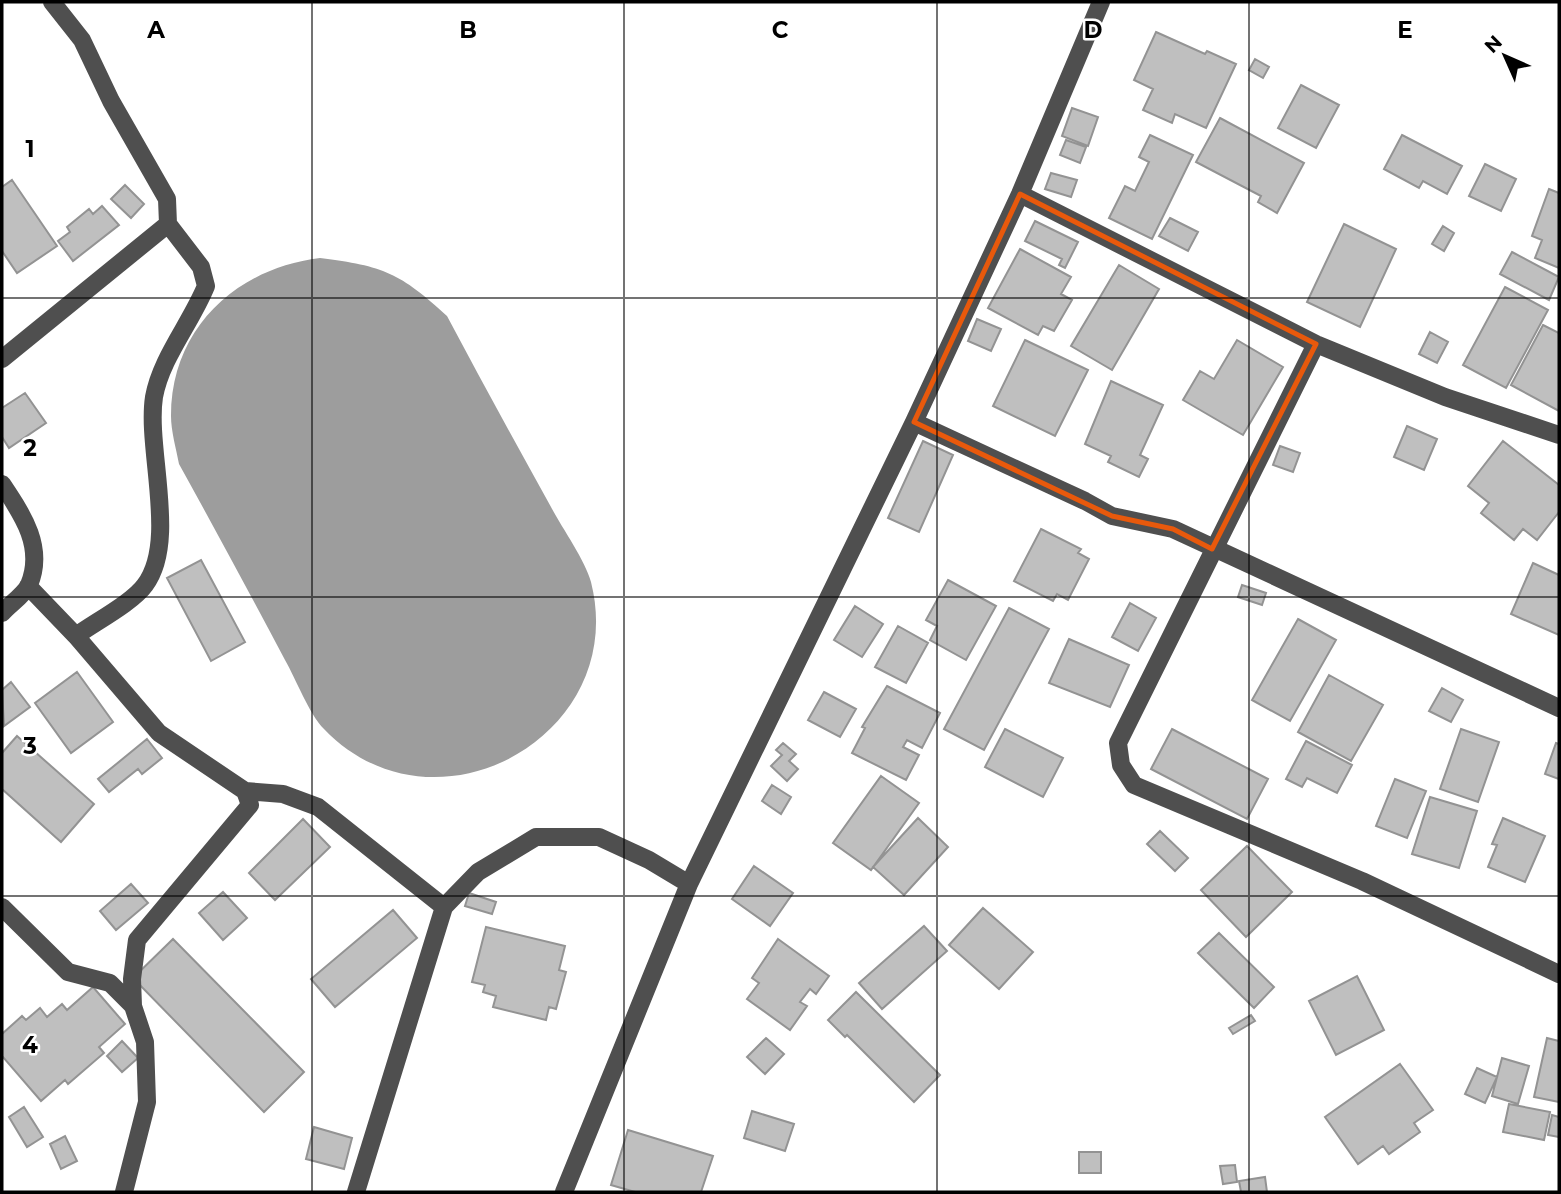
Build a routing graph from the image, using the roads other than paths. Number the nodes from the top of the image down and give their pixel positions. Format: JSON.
{"nodes":[{"id":1,"x":52,"y":2,"type":"edge"},
{"id":2,"x":1101,"y":2,"type":"edge"},
{"id":3,"x":1020,"y":194,"type":"junction"},
{"id":4,"x":168,"y":224,"type":"junction"},
{"id":5,"x":1316,"y":344,"type":"junction"},
{"id":6,"x":2,"y":359,"type":"edge"},
{"id":7,"x":914,"y":422,"type":"junction"},
{"id":8,"x":1559,"y":435,"type":"edge"},
{"id":9,"x":2,"y":484,"type":"edge"},
{"id":10,"x":1212,"y":549,"type":"junction"},
{"id":11,"x":28,"y":586,"type":"junction"},
{"id":12,"x":2,"y":613,"type":"edge"},
{"id":13,"x":76,"y":636,"type":"junction"},
{"id":14,"x":1559,"y":708,"type":"edge"},
{"id":15,"x":245,"y":791,"type":"junction"},
{"id":16,"x":688,"y":884,"type":"junction"},
{"id":17,"x":2,"y":907,"type":"edge"},
{"id":18,"x":444,"y":907,"type":"junction"},
{"id":19,"x":1559,"y":974,"type":"edge"},
{"id":20,"x":133,"y":1006,"type":"junction"},
{"id":21,"x":124,"y":1192,"type":"edge"},
{"id":22,"x":356,"y":1192,"type":"edge"},
{"id":23,"x":564,"y":1192,"type":"edge"}],
"edges":[{"from":1,"to":4,"type":"street"},
{"from":2,"to":3,"type":"street"},
{"from":3,"to":5,"type":"street"},
{"from":3,"to":7,"type":"street"},
{"from":4,"to":6,"type":"street"},
{"from":4,"to":13,"type":"street"},
{"from":5,"to":8,"type":"street"},
{"from":5,"to":10,"type":"street"},
{"from":7,"to":10,"type":"street"},
{"from":7,"to":16,"type":"street"},
{"from":9,"to":11,"type":"street"},
{"from":10,"to":14,"type":"street"},
{"from":10,"to":19,"type":"street"},
{"from":11,"to":12,"type":"street"},
{"from":11,"to":13,"type":"street"},
{"from":13,"to":15,"type":"street"},
{"from":15,"to":18,"type":"street"},
{"from":15,"to":20,"type":"street"},
{"from":16,"to":18,"type":"street"},
{"from":16,"to":23,"type":"street"},
{"from":17,"to":20,"type":"street"},
{"from":18,"to":22,"type":"street"},
{"from":20,"to":21,"type":"street"}]}
